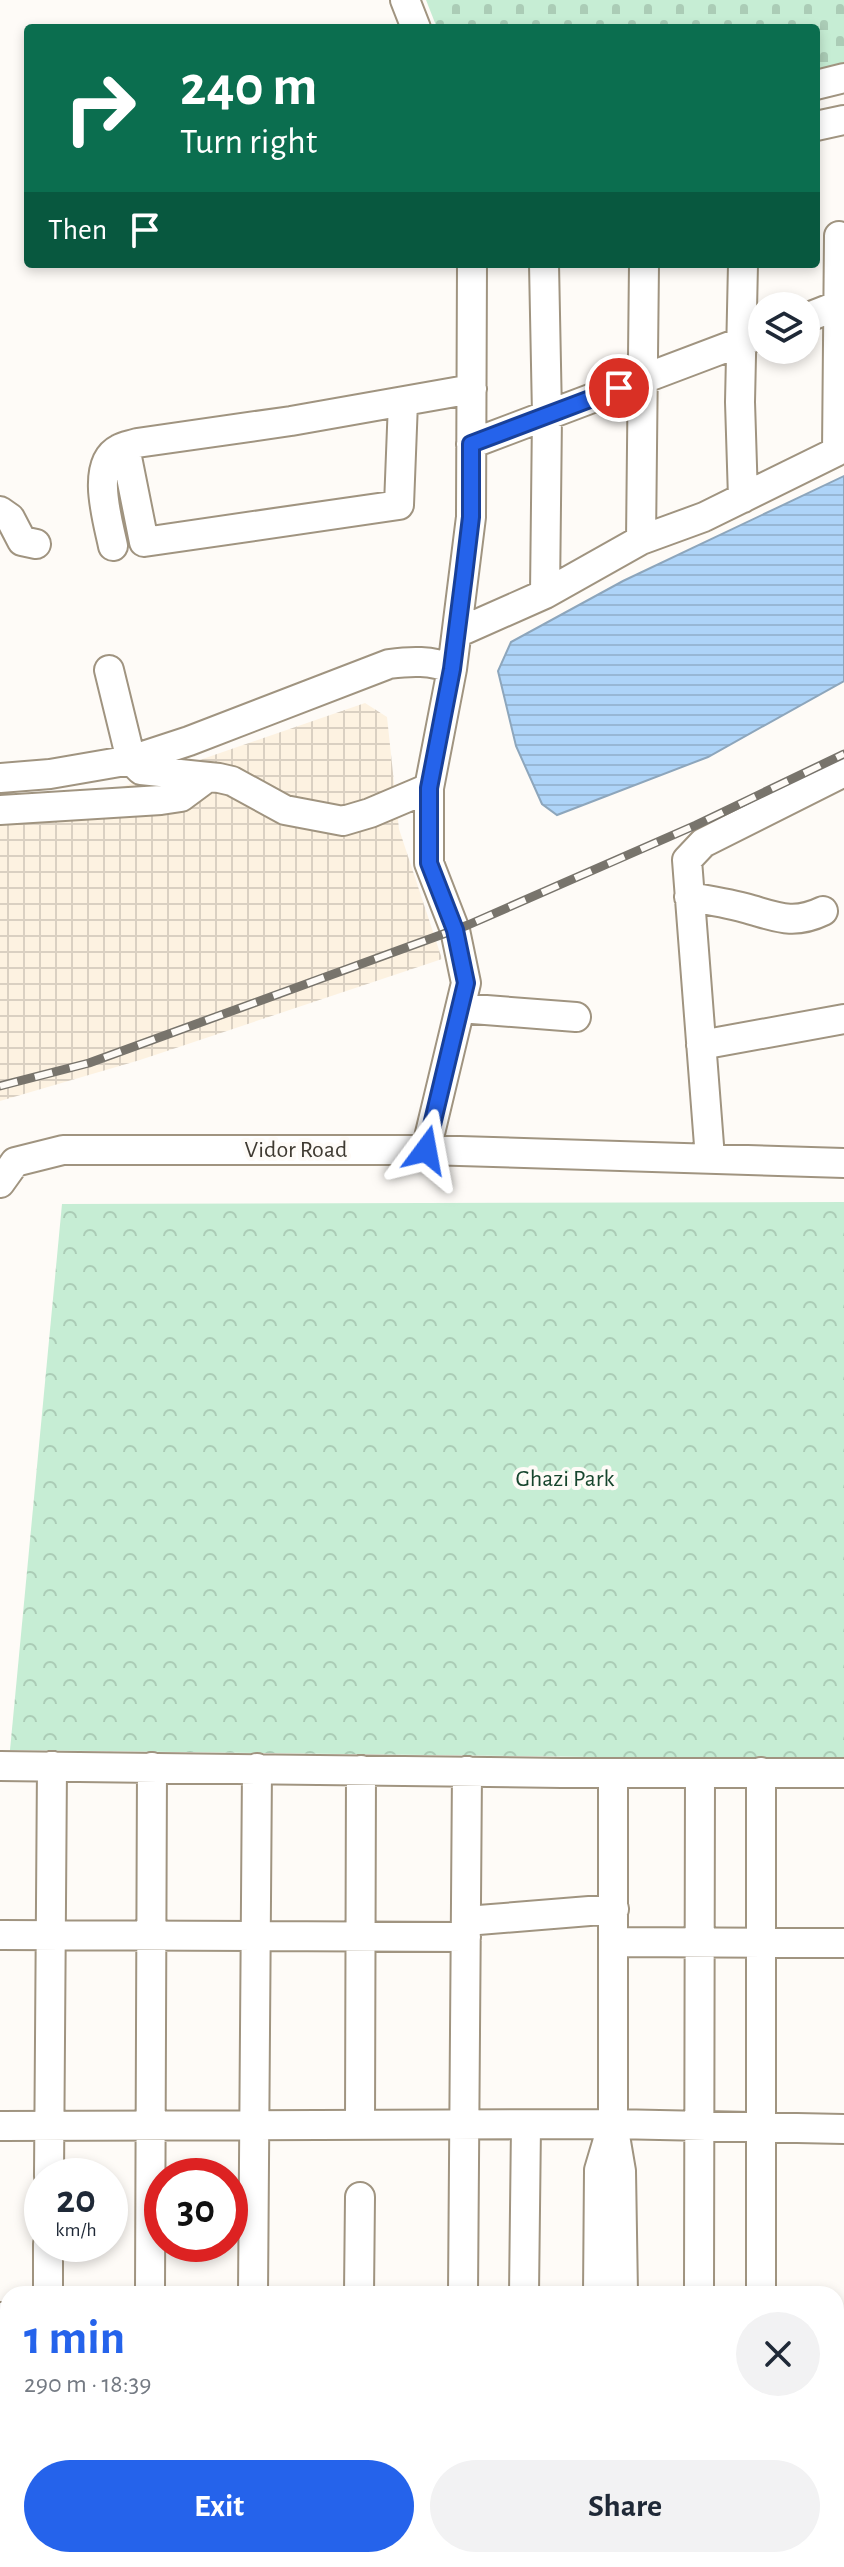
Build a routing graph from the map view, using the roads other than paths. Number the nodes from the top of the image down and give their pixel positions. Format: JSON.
{"nodes":[{"id":1,"x":405,"y":0,"type":"edge"},
{"id":2,"x":414,"y":24,"type":"edge"},
{"id":3,"x":844,"y":78,"type":"edge"},
{"id":4,"x":820,"y":84,"type":"edge"},
{"id":5,"x":844,"y":120,"type":"edge"},
{"id":6,"x":820,"y":125,"type":"edge"},
{"id":7,"x":839,"y":236,"type":"dead end"},
{"id":8,"x":472,"y":268,"type":"edge"},
{"id":9,"x":544,"y":268,"type":"edge"},
{"id":10,"x":644,"y":268,"type":"edge"},
{"id":11,"x":743,"y":268,"type":"edge"},
{"id":12,"x":841,"y":305,"type":"edge"},
{"id":13,"x":748,"y":310,"type":"edge"},
{"id":14,"x":820,"y":313,"type":"edge"},
{"id":15,"x":748,"y":339,"type":"edge"},
{"id":16,"x":750,"y":364,"type":"edge"},
{"id":17,"x":642,"y":379,"type":"junction"},
{"id":18,"x":472,"y":389,"type":"junction"},
{"id":19,"x":403,"y":402,"type":"junction"},
{"id":20,"x":547,"y":415,"type":"junction"},
{"id":21,"x":471,"y":444,"type":"junction"},
{"id":22,"x":125,"y":447,"type":"junction"},
{"id":23,"x":840,"y":450,"type":"edge"},
{"id":24,"x":743,"y":498,"type":"junction"},
{"id":25,"x":0,"y":511,"type":"edge"},
{"id":26,"x":641,"y":540,"type":"junction"},
{"id":27,"x":36,"y":544,"type":"dead end"},
{"id":28,"x":113,"y":546,"type":"dead end"},
{"id":29,"x":545,"y":594,"type":"junction"},
{"id":30,"x":457,"y":633,"type":"junction"},
{"id":31,"x":452,"y":669,"type":"junction"},
{"id":32,"x":109,"y":670,"type":"dead end"},
{"id":33,"x":131,"y":760,"type":"junction"},
{"id":34,"x":844,"y":772,"type":"edge"},
{"id":35,"x":208,"y":777,"type":"junction"},
{"id":36,"x":0,"y":778,"type":"edge"},
{"id":37,"x":429,"y":788,"type":"junction"},
{"id":38,"x":0,"y":810,"type":"edge"},
{"id":39,"x":689,"y":897,"type":"junction"},
{"id":40,"x":823,"y":911,"type":"dead end"},
{"id":41,"x":460,"y":1008,"type":"junction"},
{"id":42,"x":576,"y":1017,"type":"dead end"},
{"id":43,"x":844,"y":1019,"type":"edge"},
{"id":44,"x":701,"y":1045,"type":"junction"},
{"id":45,"x":426,"y":1150,"type":"junction"},
{"id":46,"x":710,"y":1158,"type":"junction"},
{"id":47,"x":844,"y":1163,"type":"edge"},
{"id":48,"x":0,"y":1183,"type":"edge"},
{"id":49,"x":0,"y":1766,"type":"edge"},
{"id":50,"x":52,"y":1766,"type":"junction"},
{"id":51,"x":152,"y":1767,"type":"junction"},
{"id":52,"x":257,"y":1768,"type":"junction"},
{"id":53,"x":361,"y":1770,"type":"junction"},
{"id":54,"x":467,"y":1771,"type":"junction"},
{"id":55,"x":761,"y":1772,"type":"junction"},
{"id":56,"x":613,"y":1773,"type":"junction"},
{"id":57,"x":700,"y":1773,"type":"junction"},
{"id":58,"x":844,"y":1773,"type":"edge"},
{"id":59,"x":614,"y":1909,"type":"junction"},
{"id":60,"x":466,"y":1929,"type":"junction"},
{"id":61,"x":0,"y":1935,"type":"edge"},
{"id":62,"x":50,"y":1935,"type":"junction"},
{"id":63,"x":152,"y":1936,"type":"junction"},
{"id":64,"x":256,"y":1936,"type":"junction"},
{"id":65,"x":361,"y":1936,"type":"junction"},
{"id":66,"x":614,"y":1942,"type":"junction"},
{"id":67,"x":700,"y":1942,"type":"junction"},
{"id":68,"x":762,"y":1943,"type":"junction"},
{"id":69,"x":844,"y":1943,"type":"edge"},
{"id":70,"x":613,"y":2124,"type":"junction"},
{"id":71,"x":360,"y":2125,"type":"junction"},
{"id":72,"x":464,"y":2125,"type":"junction"},
{"id":73,"x":526,"y":2125,"type":"junction"},
{"id":74,"x":0,"y":2126,"type":"edge"},
{"id":75,"x":151,"y":2126,"type":"junction"},
{"id":76,"x":254,"y":2126,"type":"junction"},
{"id":77,"x":699,"y":2126,"type":"junction"},
{"id":78,"x":49,"y":2127,"type":"junction"},
{"id":79,"x":761,"y":2127,"type":"junction"},
{"id":80,"x":844,"y":2129,"type":"edge"},
{"id":81,"x":49,"y":2158,"type":"edge"},
{"id":82,"x":360,"y":2197,"type":"dead end"},
{"id":83,"x":48,"y":2262,"type":"edge"},
{"id":84,"x":48,"y":2286,"type":"edge"},
{"id":85,"x":150,"y":2286,"type":"edge"},
{"id":86,"x":253,"y":2286,"type":"edge"},
{"id":87,"x":359,"y":2286,"type":"edge"},
{"id":88,"x":463,"y":2286,"type":"edge"},
{"id":89,"x":524,"y":2286,"type":"edge"},
{"id":90,"x":598,"y":2286,"type":"edge"},
{"id":91,"x":623,"y":2286,"type":"edge"},
{"id":92,"x":699,"y":2286,"type":"edge"},
{"id":93,"x":761,"y":2286,"type":"edge"}],
"edges":[{"from":1,"to":2,"type":"street"},
{"from":3,"to":4,"type":"street"},
{"from":5,"to":6,"type":"street"},
{"from":7,"to":12,"type":"street"},
{"from":8,"to":18,"type":"street"},
{"from":9,"to":20,"type":"street"},
{"from":10,"to":17,"type":"street"},
{"from":11,"to":13,"type":"street"},
{"from":12,"to":14,"type":"street"},
{"from":12,"to":23,"type":"street"},
{"from":15,"to":17,"type":"street"},
{"from":16,"to":24,"type":"street"},
{"from":17,"to":20,"type":"street"},
{"from":17,"to":26,"type":"street"},
{"from":18,"to":19,"type":"street"},
{"from":18,"to":21,"type":"street"},
{"from":19,"to":22,"type":"street"},
{"from":19,"to":22,"type":"street"},
{"from":20,"to":21,"type":"street"},
{"from":20,"to":29,"type":"street"},
{"from":21,"to":30,"type":"street"},
{"from":22,"to":28,"type":"street"},
{"from":23,"to":24,"type":"street"},
{"from":24,"to":26,"type":"street"},
{"from":25,"to":27,"type":"street"},
{"from":26,"to":29,"type":"street"},
{"from":29,"to":30,"type":"street"},
{"from":30,"to":31,"type":"street"},
{"from":31,"to":33,"type":"street"},
{"from":31,"to":37,"type":"street"},
{"from":32,"to":33,"type":"street"},
{"from":33,"to":35,"type":"street"},
{"from":33,"to":36,"type":"street"},
{"from":34,"to":39,"type":"street"},
{"from":35,"to":37,"type":"street"},
{"from":35,"to":38,"type":"street"},
{"from":37,"to":41,"type":"street"},
{"from":39,"to":40,"type":"street"},
{"from":39,"to":44,"type":"street"},
{"from":41,"to":42,"type":"street"},
{"from":41,"to":45,"type":"street"},
{"from":43,"to":44,"type":"street"},
{"from":44,"to":46,"type":"street"},
{"from":45,"to":46,"type":"street","name":"Vidor Road"},
{"from":45,"to":48,"type":"street","name":"Vidor Road"},
{"from":46,"to":47,"type":"street","name":"Vidor Road"},
{"from":49,"to":50,"type":"street"},
{"from":50,"to":51,"type":"street"},
{"from":50,"to":62,"type":"street"},
{"from":51,"to":52,"type":"street"},
{"from":51,"to":63,"type":"street"},
{"from":52,"to":53,"type":"street"},
{"from":52,"to":64,"type":"street"},
{"from":53,"to":54,"type":"street"},
{"from":53,"to":65,"type":"street"},
{"from":54,"to":56,"type":"street"},
{"from":54,"to":60,"type":"street"},
{"from":55,"to":57,"type":"street"},
{"from":55,"to":58,"type":"street"},
{"from":55,"to":68,"type":"street"},
{"from":56,"to":57,"type":"street"},
{"from":56,"to":59,"type":"street"},
{"from":57,"to":67,"type":"street"},
{"from":59,"to":60,"type":"street"},
{"from":59,"to":66,"type":"street"},
{"from":60,"to":65,"type":"street"},
{"from":60,"to":72,"type":"street"},
{"from":61,"to":62,"type":"street"},
{"from":62,"to":63,"type":"street"},
{"from":62,"to":78,"type":"street"},
{"from":63,"to":64,"type":"street"},
{"from":63,"to":75,"type":"street"},
{"from":64,"to":65,"type":"street"},
{"from":64,"to":76,"type":"street"},
{"from":65,"to":71,"type":"street"},
{"from":66,"to":67,"type":"street"},
{"from":66,"to":70,"type":"street"},
{"from":67,"to":68,"type":"street"},
{"from":67,"to":77,"type":"street"},
{"from":68,"to":69,"type":"street"},
{"from":68,"to":79,"type":"street"},
{"from":70,"to":73,"type":"street"},
{"from":70,"to":77,"type":"street"},
{"from":70,"to":90,"type":"street"},
{"from":70,"to":91,"type":"street"},
{"from":71,"to":72,"type":"street"},
{"from":71,"to":76,"type":"street"},
{"from":72,"to":73,"type":"street"},
{"from":72,"to":88,"type":"street"},
{"from":73,"to":89,"type":"street"},
{"from":74,"to":78,"type":"street"},
{"from":75,"to":76,"type":"street"},
{"from":75,"to":78,"type":"street"},
{"from":75,"to":85,"type":"street"},
{"from":76,"to":86,"type":"street"},
{"from":77,"to":79,"type":"street"},
{"from":77,"to":92,"type":"street"},
{"from":78,"to":81,"type":"street"},
{"from":79,"to":80,"type":"street"},
{"from":79,"to":93,"type":"street"},
{"from":82,"to":87,"type":"street"},
{"from":83,"to":84,"type":"street"}]}
